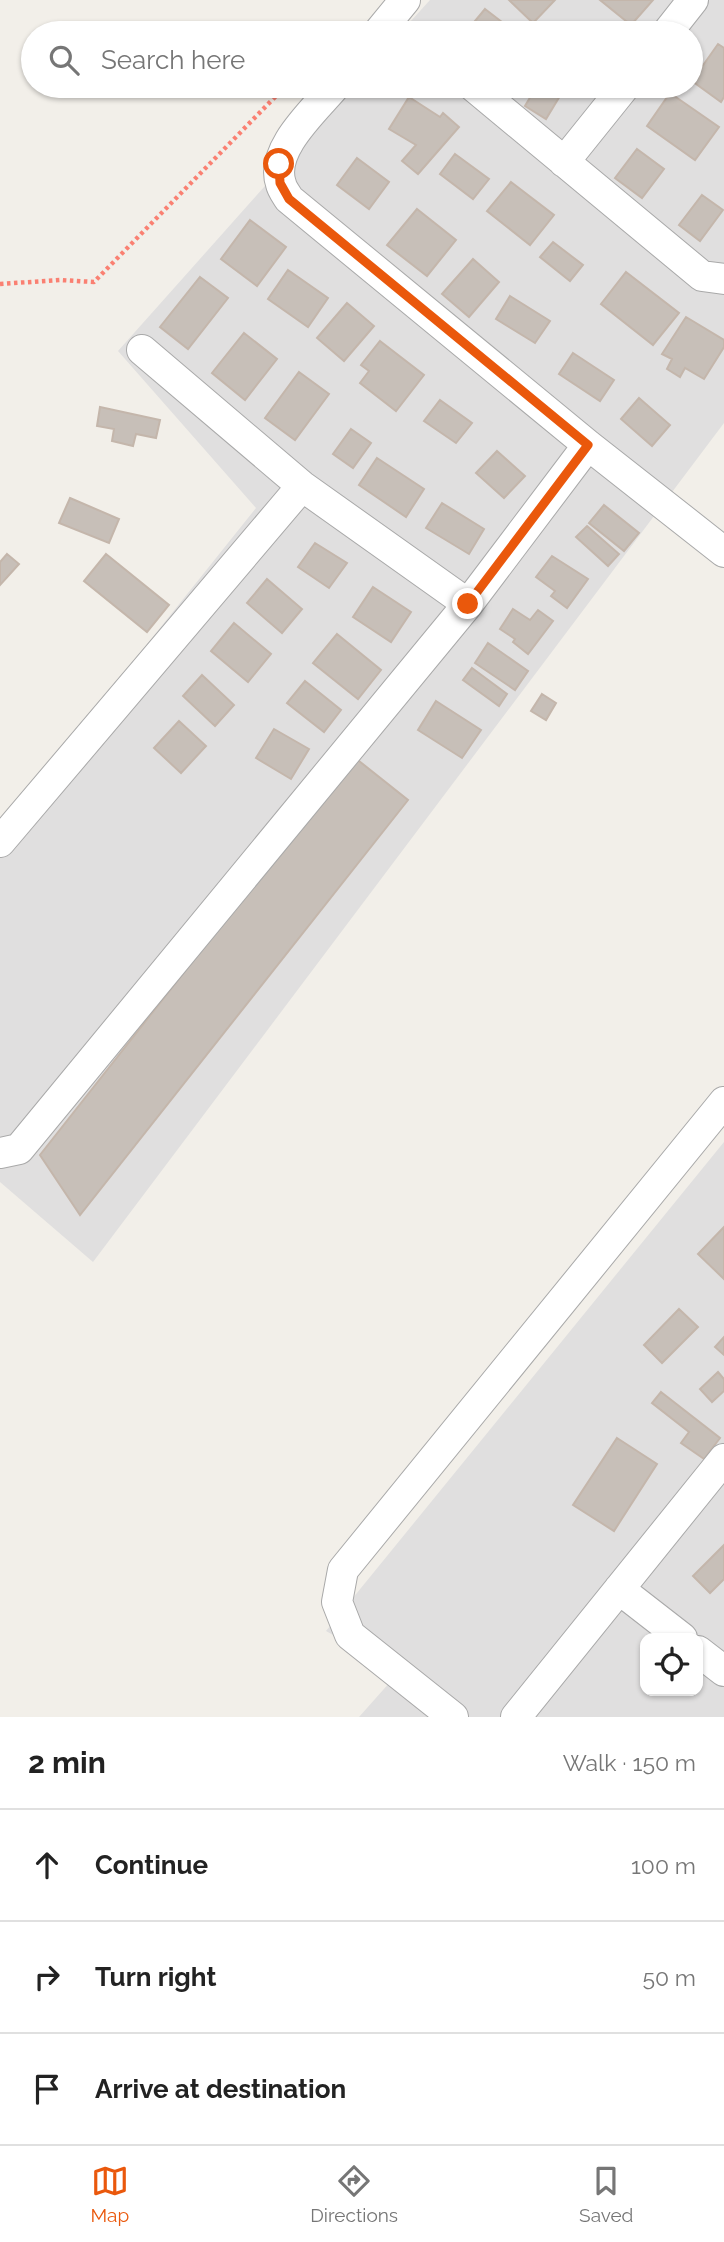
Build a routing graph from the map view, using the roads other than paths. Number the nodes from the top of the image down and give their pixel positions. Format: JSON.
{"nodes":[{"id":1,"x":693,"y":0,"type":"edge"},
{"id":2,"x":676,"y":21,"type":"edge"},
{"id":3,"x":325,"y":98,"type":"edge"},
{"id":4,"x":487,"y":98,"type":"edge"},
{"id":5,"x":615,"y":98,"type":"edge"},
{"id":6,"x":564,"y":162,"type":"junction"},
{"id":7,"x":724,"y":279,"type":"edge"},
{"id":8,"x":142,"y":350,"type":"dead end"},
{"id":9,"x":588,"y":445,"type":"junction"},
{"id":10,"x":302,"y":486,"type":"junction"},
{"id":11,"x":724,"y":552,"type":"edge"},
{"id":12,"x":468,"y":604,"type":"junction"},
{"id":13,"x":0,"y":842,"type":"edge"},
{"id":14,"x":724,"y":1102,"type":"edge"},
{"id":15,"x":0,"y":1153,"type":"edge"},
{"id":16,"x":724,"y":1459,"type":"edge"},
{"id":17,"x":619,"y":1589,"type":"junction"},
{"id":18,"x":676,"y":1633,"type":"edge"},
{"id":19,"x":703,"y":1655,"type":"edge"},
{"id":20,"x":724,"y":1671,"type":"edge"},
{"id":21,"x":453,"y":1717,"type":"edge"},
{"id":22,"x":516,"y":1717,"type":"edge"}],
"edges":[{"from":1,"to":2,"type":"street"},
{"from":3,"to":9,"type":"street"},
{"from":4,"to":6,"type":"street"},
{"from":5,"to":6,"type":"street"},
{"from":6,"to":7,"type":"street"},
{"from":8,"to":10,"type":"street"},
{"from":9,"to":11,"type":"street"},
{"from":9,"to":12,"type":"street"},
{"from":10,"to":12,"type":"street"},
{"from":10,"to":13,"type":"street"},
{"from":12,"to":15,"type":"street"},
{"from":14,"to":21,"type":"street"},
{"from":16,"to":17,"type":"street"},
{"from":17,"to":18,"type":"street"},
{"from":17,"to":22,"type":"street"},
{"from":19,"to":20,"type":"street"}]}
